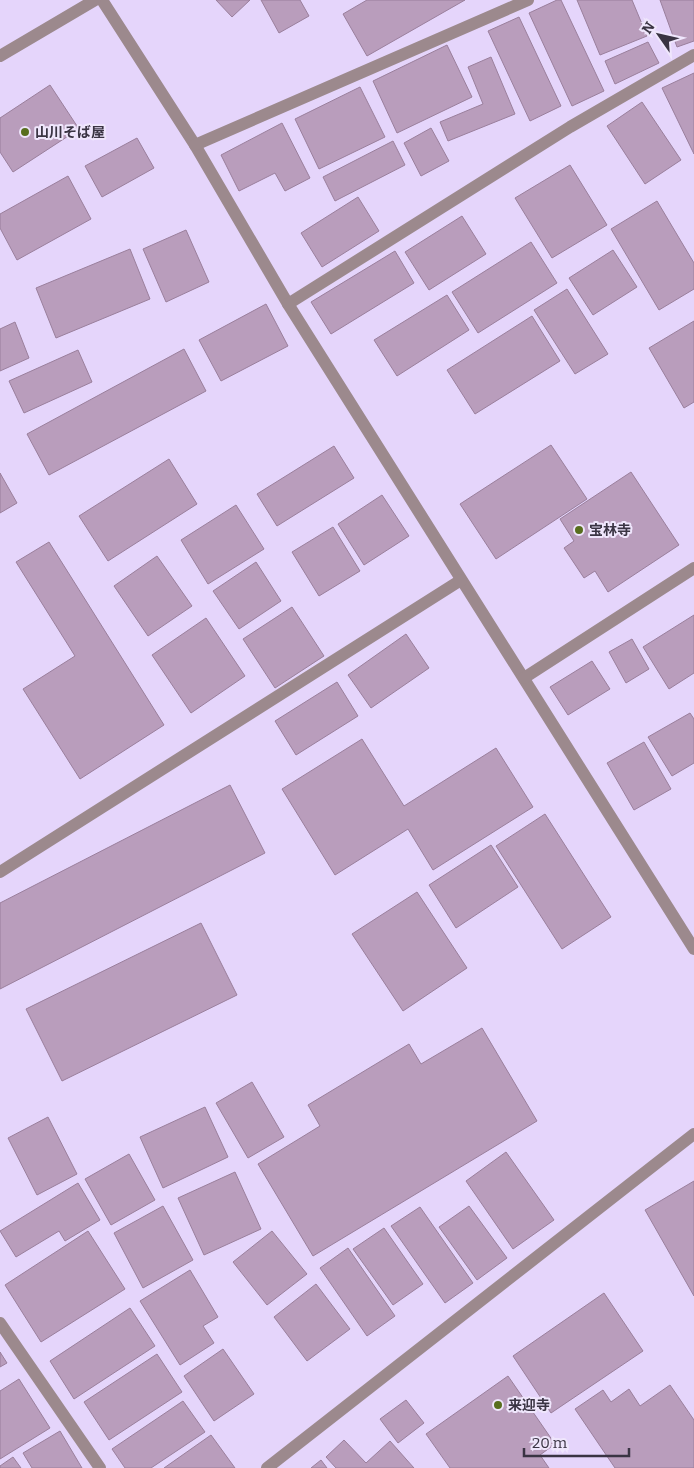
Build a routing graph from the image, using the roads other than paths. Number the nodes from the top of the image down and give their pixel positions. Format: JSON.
{"nodes":[{"id":1,"x":95,"y":0,"type":"edge"},
{"id":2,"x":102,"y":0,"type":"edge"},
{"id":3,"x":528,"y":0,"type":"edge"},
{"id":4,"x":694,"y":55,"type":"edge"},
{"id":5,"x":0,"y":56,"type":"edge"},
{"id":6,"x":195,"y":145,"type":"junction"},
{"id":7,"x":288,"y":304,"type":"junction"},
{"id":8,"x":694,"y":568,"type":"edge"},
{"id":9,"x":461,"y":580,"type":"junction"},
{"id":10,"x":524,"y":678,"type":"junction"},
{"id":11,"x":0,"y":872,"type":"edge"},
{"id":12,"x":694,"y":949,"type":"edge"},
{"id":13,"x":694,"y":1134,"type":"edge"},
{"id":14,"x":0,"y":1323,"type":"edge"},
{"id":15,"x":100,"y":1468,"type":"edge"},
{"id":16,"x":267,"y":1468,"type":"edge"}],
"edges":[{"from":1,"to":5,"type":"street"},
{"from":2,"to":6,"type":"street"},
{"from":3,"to":6,"type":"street"},
{"from":4,"to":7,"type":"street"},
{"from":6,"to":7,"type":"street"},
{"from":7,"to":9,"type":"street"},
{"from":8,"to":10,"type":"street"},
{"from":9,"to":10,"type":"street"},
{"from":9,"to":11,"type":"street"},
{"from":10,"to":12,"type":"street"},
{"from":13,"to":16,"type":"street"},
{"from":14,"to":15,"type":"street"}]}
